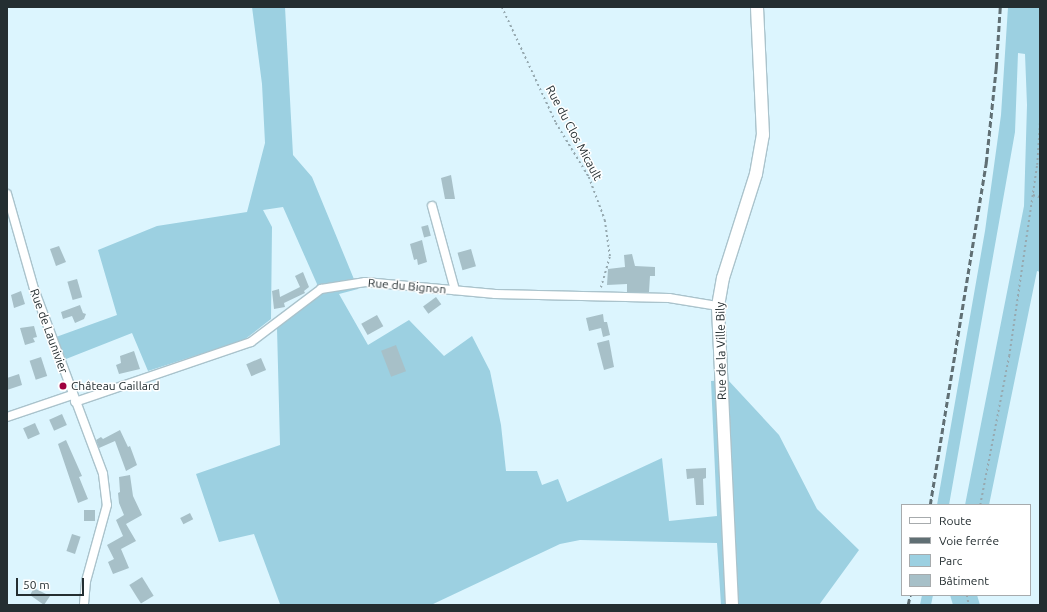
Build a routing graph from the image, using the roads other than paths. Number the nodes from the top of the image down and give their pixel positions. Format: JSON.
{"nodes":[{"id":1,"x":757,"y":7,"type":"edge"},
{"id":2,"x":7,"y":194,"type":"edge"},
{"id":3,"x":432,"y":206,"type":"dead end"},
{"id":4,"x":455,"y":290,"type":"junction"},
{"id":5,"x":718,"y":306,"type":"junction"},
{"id":6,"x":73,"y":398,"type":"junction"},
{"id":7,"x":7,"y":417,"type":"edge"},
{"id":8,"x":84,"y":605,"type":"edge"},
{"id":9,"x":732,"y":605,"type":"edge"}],
"edges":[{"from":1,"to":5,"type":"street","name":"Rue de la Ville Bily"},
{"from":2,"to":6,"type":"street","name":"Rue de Launivier"},
{"from":3,"to":4,"type":"street"},
{"from":4,"to":5,"type":"street","name":"Rue du Bignon"},
{"from":4,"to":6,"type":"street","name":"Rue du Bignon"},
{"from":5,"to":9,"type":"street","name":"Rue de la Ville Bily"},
{"from":6,"to":7,"type":"street","name":"Rue du Bignon"},
{"from":6,"to":8,"type":"street","name":"Rue de Launivier"}]}
